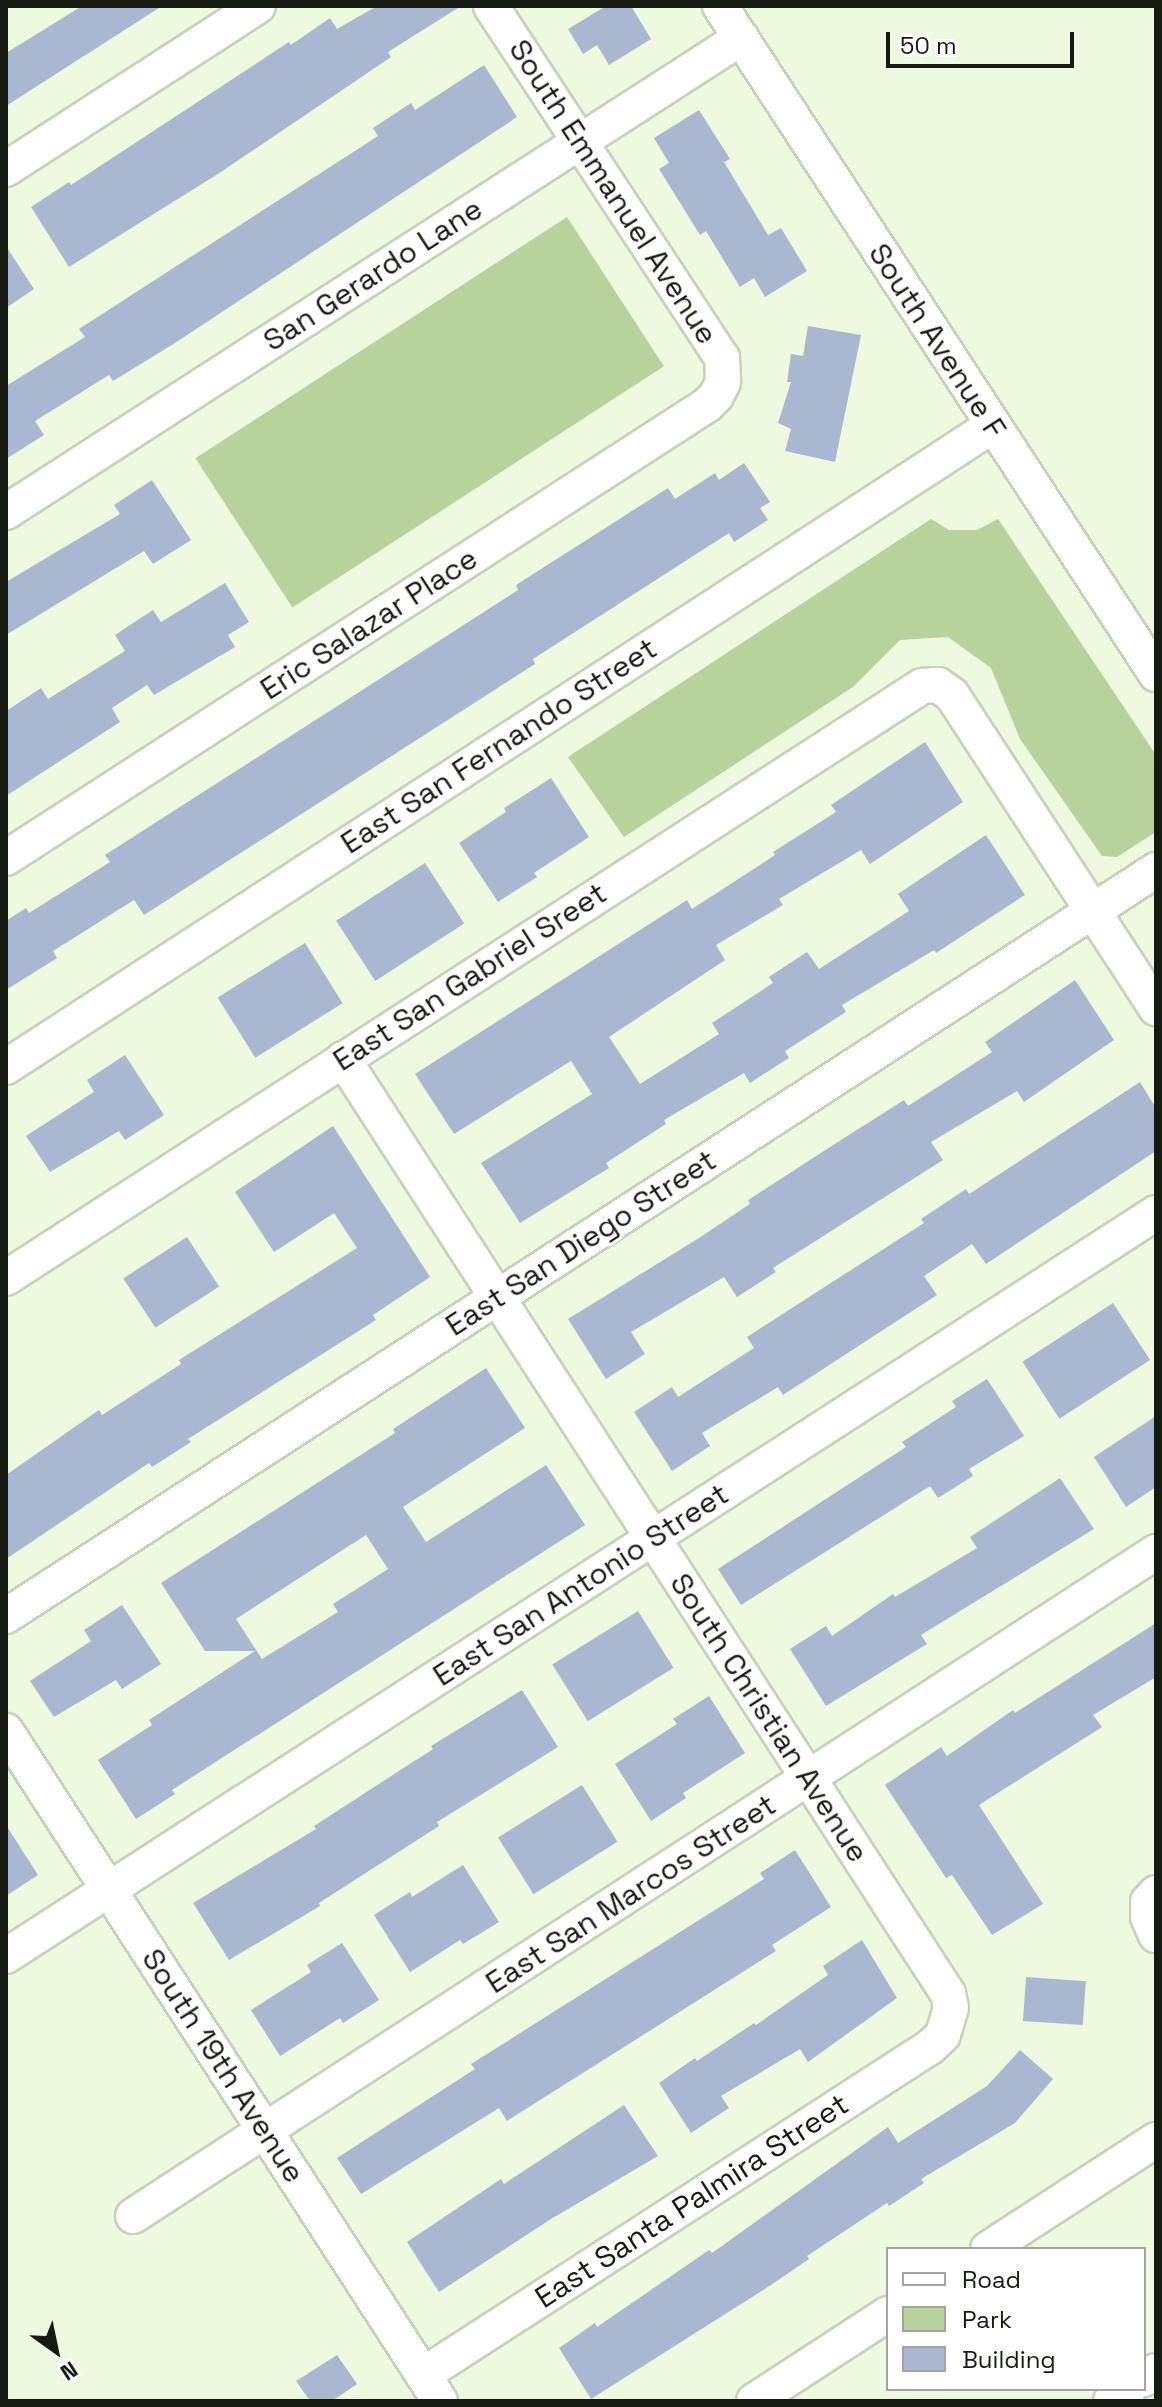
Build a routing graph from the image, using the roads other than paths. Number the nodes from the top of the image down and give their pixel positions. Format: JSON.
{"nodes":[{"id":1,"x":258,"y":6,"type":"edge"},
{"id":2,"x":491,"y":6,"type":"edge"},
{"id":3,"x":720,"y":6,"type":"edge"},
{"id":4,"x":741,"y":38,"type":"junction"},
{"id":5,"x":581,"y":141,"type":"junction"},
{"id":6,"x":6,"y":169,"type":"edge"},
{"id":7,"x":723,"y":382,"type":"joint"},
{"id":8,"x":992,"y":426,"type":"junction"},
{"id":9,"x":6,"y":512,"type":"edge"},
{"id":10,"x":1156,"y":674,"type":"edge"},
{"id":11,"x":6,"y":858,"type":"edge"},
{"id":12,"x":1156,"y":870,"type":"edge"},
{"id":13,"x":1093,"y":911,"type":"junction"},
{"id":14,"x":1156,"y":1008,"type":"edge"},
{"id":15,"x":343,"y":1059,"type":"junction"},
{"id":16,"x":6,"y":1067,"type":"edge"},
{"id":17,"x":1156,"y":1213,"type":"edge"},
{"id":18,"x":6,"y":1278,"type":"edge"},
{"id":19,"x":497,"y":1297,"type":"junction"},
{"id":20,"x":653,"y":1538,"type":"junction"},
{"id":21,"x":1156,"y":1552,"type":"edge"},
{"id":22,"x":6,"y":1616,"type":"edge"},
{"id":23,"x":6,"y":1731,"type":"edge"},
{"id":24,"x":809,"y":1779,"type":"junction"},
{"id":25,"x":109,"y":1889,"type":"junction"},
{"id":26,"x":1152,"y":1897,"type":"edge"},
{"id":27,"x":1156,"y":1935,"type":"edge"},
{"id":28,"x":6,"y":1956,"type":"edge"},
{"id":29,"x":951,"y":2018,"type":"joint"},
{"id":30,"x":265,"y":2131,"type":"junction"},
{"id":31,"x":1156,"y":2140,"type":"edge"},
{"id":32,"x":133,"y":2216,"type":"dead end"},
{"id":33,"x":991,"y":2247,"type":"edge"},
{"id":34,"x":886,"y":2315,"type":"edge"},
{"id":35,"x":432,"y":2388,"type":"edge"},
{"id":36,"x":754,"y":2401,"type":"edge"}],
"edges":[{"from":1,"to":6,"type":"street"},
{"from":2,"to":5,"type":"street","name":"South Emmanuel Avenue"},
{"from":3,"to":4,"type":"street","name":"South Avenue F"},
{"from":4,"to":5,"type":"street","name":"San Gerardo Lane"},
{"from":4,"to":8,"type":"street","name":"South Avenue F"},
{"from":5,"to":7,"type":"street","name":"South Emmanuel Avenue"},
{"from":5,"to":9,"type":"street","name":"San Gerardo Lane"},
{"from":7,"to":11,"type":"street","name":"Eric Salazar Place"},
{"from":8,"to":10,"type":"street","name":"South Avenue F"},
{"from":8,"to":16,"type":"street","name":"East San Fernando Street"},
{"from":12,"to":13,"type":"street","name":"East San Diego Street"},
{"from":13,"to":14,"type":"street"},
{"from":13,"to":15,"type":"street","name":"East San Gabriel Sreet"},
{"from":13,"to":19,"type":"street","name":"East San Diego Street"},
{"from":15,"to":18,"type":"street","name":"East San Gabriel Sreet"},
{"from":15,"to":19,"type":"street","name":"South Christian Avenue"},
{"from":17,"to":20,"type":"street","name":"East San Antonio Street"},
{"from":19,"to":20,"type":"street","name":"South Christian Avenue"},
{"from":19,"to":22,"type":"street","name":"East San Diego Street"},
{"from":20,"to":24,"type":"street","name":"South Christian Avenue"},
{"from":20,"to":25,"type":"street","name":"East San Antonio Street"},
{"from":21,"to":24,"type":"street","name":"East San Marcos Street"},
{"from":23,"to":25,"type":"street","name":"South 19th Avenue"},
{"from":24,"to":29,"type":"street","name":"South Christian Avenue"},
{"from":24,"to":30,"type":"street","name":"East San Marcos Street"},
{"from":25,"to":28,"type":"street","name":"East San Antonio Street"},
{"from":25,"to":30,"type":"street","name":"South 19th Avenue"},
{"from":26,"to":27,"type":"street"},
{"from":29,"to":35,"type":"street","name":"East Santa Palmira Street"},
{"from":30,"to":32,"type":"street","name":"East San Marcos Street"},
{"from":30,"to":35,"type":"street","name":"South 19th Avenue"},
{"from":31,"to":33,"type":"street"},
{"from":34,"to":36,"type":"street"}]}
